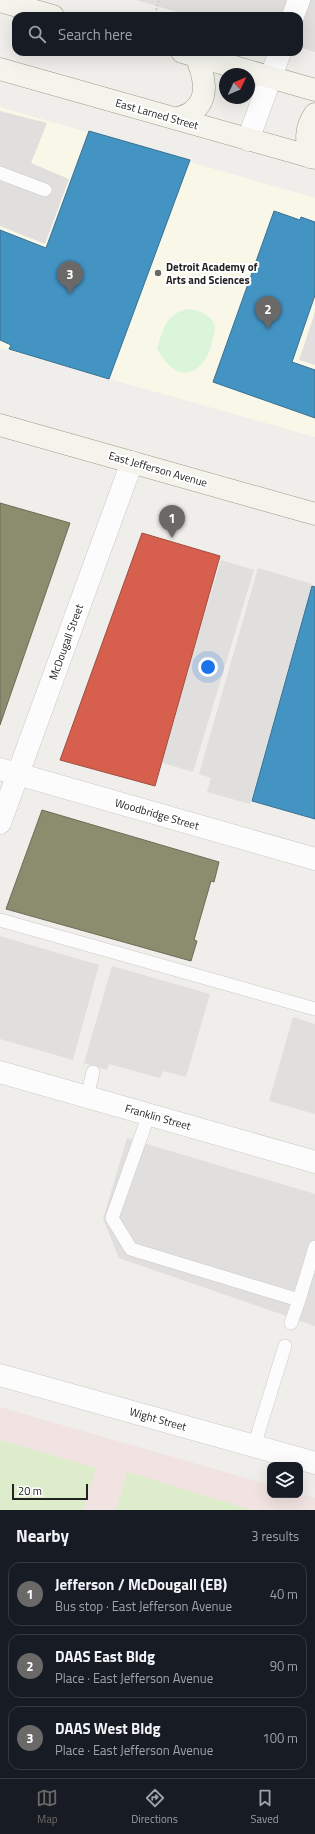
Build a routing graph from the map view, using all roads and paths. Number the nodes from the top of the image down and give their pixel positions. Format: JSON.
{"nodes":[{"id":1,"x":159,"y":0,"type":"edge"},
{"id":2,"x":299,"y":0,"type":"edge"},
{"id":3,"x":0,"y":1,"type":"edge"},
{"id":4,"x":38,"y":12,"type":"edge"},
{"id":5,"x":156,"y":12,"type":"edge"},
{"id":6,"x":294,"y":12,"type":"edge"},
{"id":7,"x":190,"y":56,"type":"edge"},
{"id":8,"x":196,"y":56,"type":"edge"},
{"id":9,"x":279,"y":56,"type":"edge"},
{"id":10,"x":0,"y":69,"type":"edge"},
{"id":11,"x":271,"y":77,"type":"junction"},
{"id":12,"x":315,"y":90,"type":"edge"},
{"id":13,"x":315,"y":114,"type":"edge"},
{"id":14,"x":176,"y":119,"type":"junction"},
{"id":15,"x":248,"y":140,"type":"junction"},
{"id":16,"x":312,"y":158,"type":"edge"},
{"id":17,"x":0,"y":173,"type":"edge"},
{"id":18,"x":44,"y":190,"type":"dead end"},
{"id":19,"x":0,"y":425,"type":"edge"},
{"id":20,"x":132,"y":462,"type":"junction"},
{"id":21,"x":315,"y":514,"type":"edge"},
{"id":22,"x":9,"y":772,"type":"edge"},
{"id":23,"x":0,"y":823,"type":"edge"},
{"id":24,"x":315,"y":859,"type":"edge"},
{"id":25,"x":0,"y":920,"type":"edge"},
{"id":26,"x":315,"y":1010,"type":"edge"},
{"id":27,"x":0,"y":1072,"type":"edge"},
{"id":28,"x":93,"y":1072,"type":"dead end"},
{"id":29,"x":87,"y":1097,"type":"junction"},
{"id":30,"x":149,"y":1114,"type":"junction"},
{"id":31,"x":315,"y":1162,"type":"edge"},
{"id":32,"x":315,"y":1247,"type":"edge"},
{"id":33,"x":299,"y":1300,"type":"junction"},
{"id":34,"x":292,"y":1323,"type":"dead end"},
{"id":35,"x":284,"y":1346,"type":"dead end"},
{"id":36,"x":0,"y":1375,"type":"edge"},
{"id":37,"x":254,"y":1446,"type":"junction"},
{"id":38,"x":315,"y":1463,"type":"edge"}],
"edges":[{"from":1,"to":5,"type":"path"},
{"from":2,"to":6,"type":"street"},
{"from":3,"to":4,"type":"street"},
{"from":7,"to":14,"type":"street"},
{"from":8,"to":11,"type":"street"},
{"from":9,"to":11,"type":"street"},
{"from":10,"to":14,"type":"street","name":"East Larned Street"},
{"from":11,"to":12,"type":"street"},
{"from":11,"to":15,"type":"street"},
{"from":13,"to":16,"type":"street"},
{"from":14,"to":15,"type":"street","name":"East Larned Street"},
{"from":15,"to":16,"type":"street","name":"East Larned Street"},
{"from":17,"to":18,"type":"lane"},
{"from":19,"to":20,"type":"street","name":"East Jefferson Avenue"},
{"from":20,"to":21,"type":"street","name":"East Jefferson Avenue"},
{"from":20,"to":22,"type":"street","name":"McDougall Street"},
{"from":22,"to":23,"type":"street","name":"McDougall Street"},
{"from":22,"to":24,"type":"street","name":"Woodbridge Street"},
{"from":25,"to":26,"type":"lane"},
{"from":27,"to":29,"type":"street","name":"Franklin Street"},
{"from":28,"to":29,"type":"lane"},
{"from":29,"to":30,"type":"street","name":"Franklin Street"},
{"from":30,"to":31,"type":"street","name":"Franklin Street"},
{"from":30,"to":33,"type":"lane"},
{"from":32,"to":33,"type":"lane"},
{"from":33,"to":34,"type":"lane"},
{"from":35,"to":37,"type":"lane"},
{"from":36,"to":37,"type":"street","name":"Wight Street"},
{"from":37,"to":38,"type":"street","name":"Wight Street"}]}
